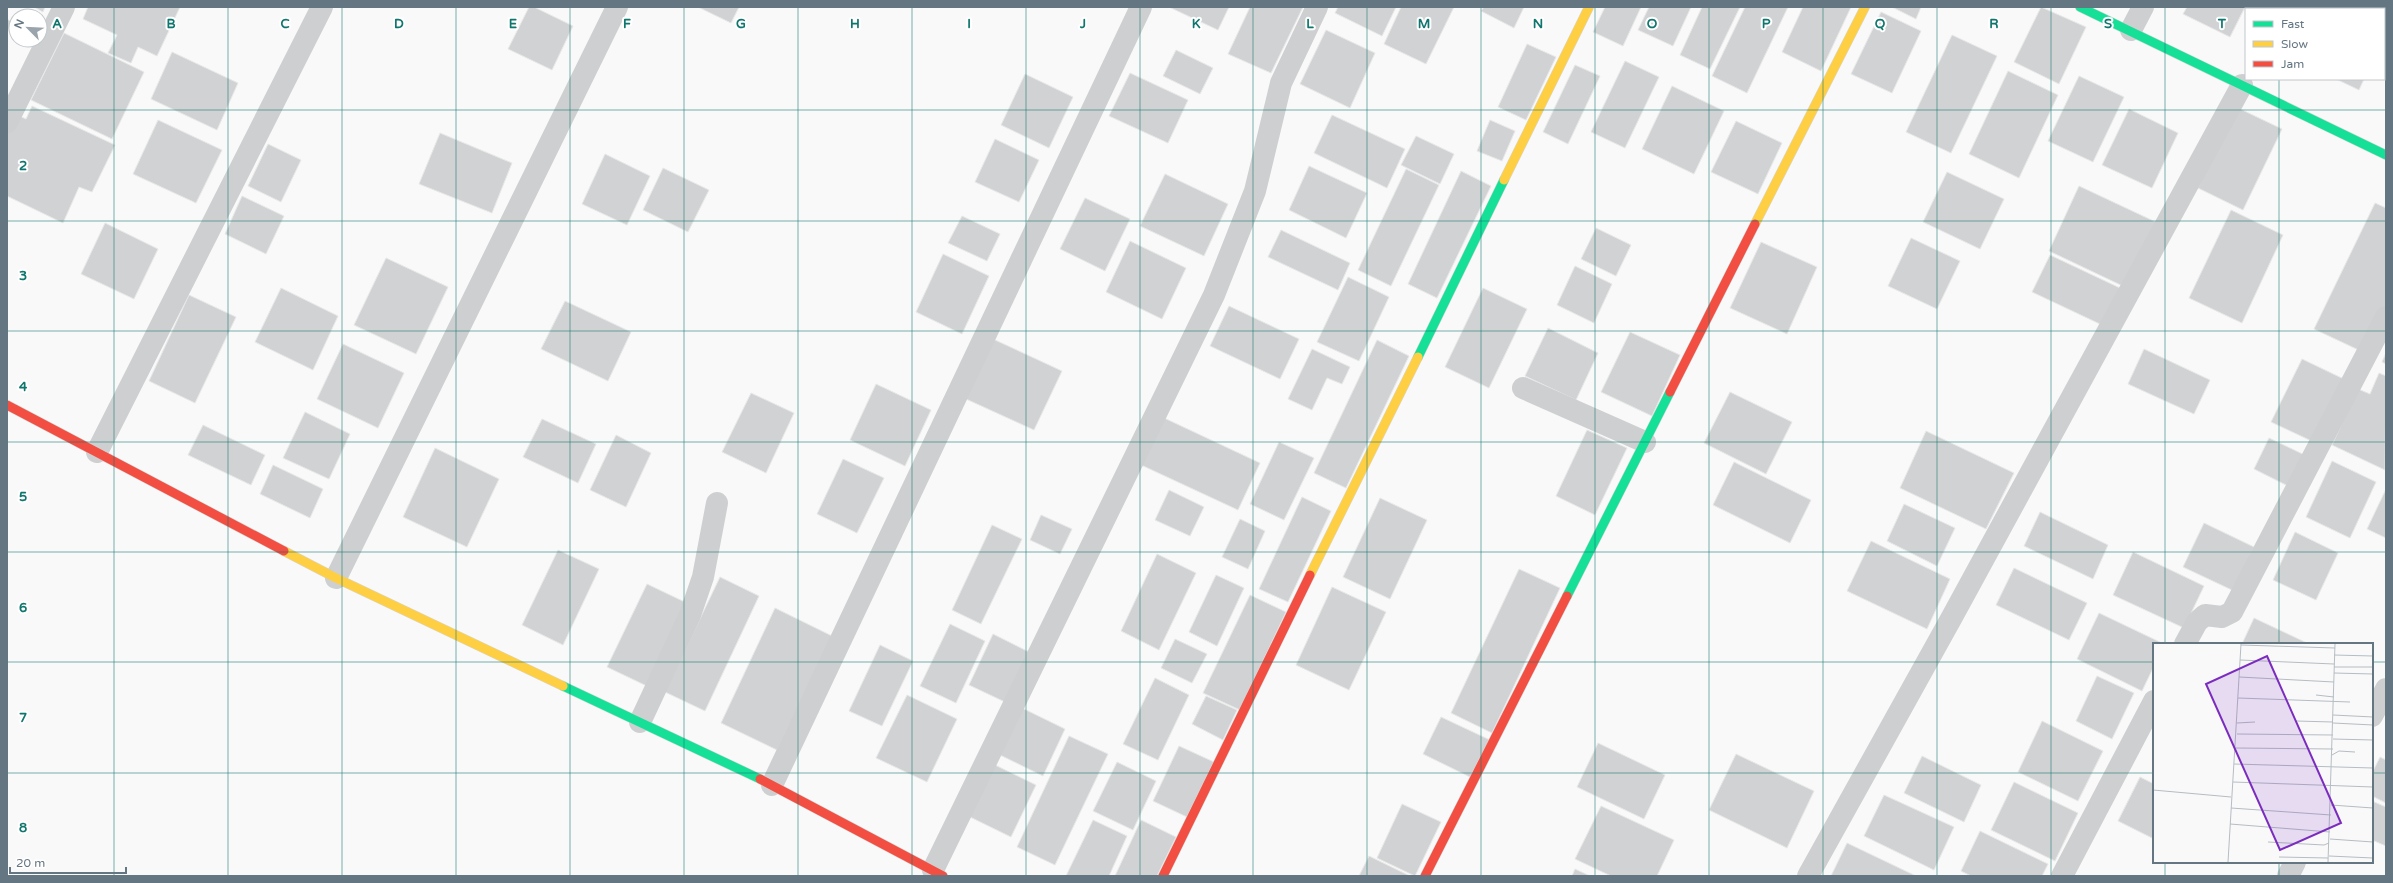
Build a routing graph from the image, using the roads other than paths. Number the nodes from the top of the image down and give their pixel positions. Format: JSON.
{"nodes":[{"id":1,"x":64,"y":7,"type":"edge"},
{"id":2,"x":322,"y":7,"type":"edge"},
{"id":3,"x":617,"y":7,"type":"edge"},
{"id":4,"x":1141,"y":7,"type":"edge"},
{"id":5,"x":1317,"y":7,"type":"edge"},
{"id":6,"x":1589,"y":7,"type":"edge"},
{"id":7,"x":1865,"y":7,"type":"edge"},
{"id":8,"x":2080,"y":7,"type":"edge"},
{"id":9,"x":2143,"y":7,"type":"edge"},
{"id":10,"x":2131,"y":30,"type":"junction"},
{"id":11,"x":2242,"y":85,"type":"junction"},
{"id":12,"x":7,"y":122,"type":"edge"},
{"id":13,"x":2386,"y":155,"type":"edge"},
{"id":14,"x":2386,"y":317,"type":"edge"},
{"id":15,"x":1522,"y":388,"type":"dead end"},
{"id":16,"x":7,"y":405,"type":"edge"},
{"id":17,"x":1645,"y":442,"type":"junction"},
{"id":18,"x":97,"y":452,"type":"junction"},
{"id":19,"x":718,"y":503,"type":"dead end"},
{"id":20,"x":336,"y":578,"type":"junction"},
{"id":21,"x":2186,"y":643,"type":"edge"},
{"id":22,"x":2386,"y":689,"type":"edge"},
{"id":23,"x":2153,"y":703,"type":"edge"},
{"id":24,"x":2373,"y":714,"type":"edge"},
{"id":25,"x":640,"y":722,"type":"junction"},
{"id":26,"x":772,"y":785,"type":"junction"},
{"id":27,"x":2294,"y":863,"type":"edge"},
{"id":28,"x":938,"y":873,"type":"edge"},
{"id":29,"x":1163,"y":876,"type":"edge"},
{"id":30,"x":1425,"y":876,"type":"edge"},
{"id":31,"x":1808,"y":876,"type":"edge"},
{"id":32,"x":2062,"y":876,"type":"edge"},
{"id":33,"x":2288,"y":876,"type":"edge"}],
"edges":[{"from":1,"to":12,"type":"street"},
{"from":2,"to":18,"type":"street"},
{"from":3,"to":20,"type":"street"},
{"from":4,"to":26,"type":"street"},
{"from":5,"to":28,"type":"street"},
{"from":6,"to":29,"type":"street"},
{"from":7,"to":17,"type":"street"},
{"from":8,"to":10,"type":"street"},
{"from":9,"to":10,"type":"street"},
{"from":10,"to":11,"type":"street"},
{"from":11,"to":13,"type":"street"},
{"from":11,"to":31,"type":"street"},
{"from":14,"to":21,"type":"street"},
{"from":15,"to":17,"type":"street"},
{"from":16,"to":18,"type":"street"},
{"from":17,"to":30,"type":"street"},
{"from":18,"to":20,"type":"street"},
{"from":19,"to":25,"type":"street"},
{"from":20,"to":25,"type":"street"},
{"from":22,"to":24,"type":"street"},
{"from":23,"to":32,"type":"street"},
{"from":25,"to":26,"type":"street"},
{"from":26,"to":28,"type":"street"},
{"from":27,"to":33,"type":"street"}]}
